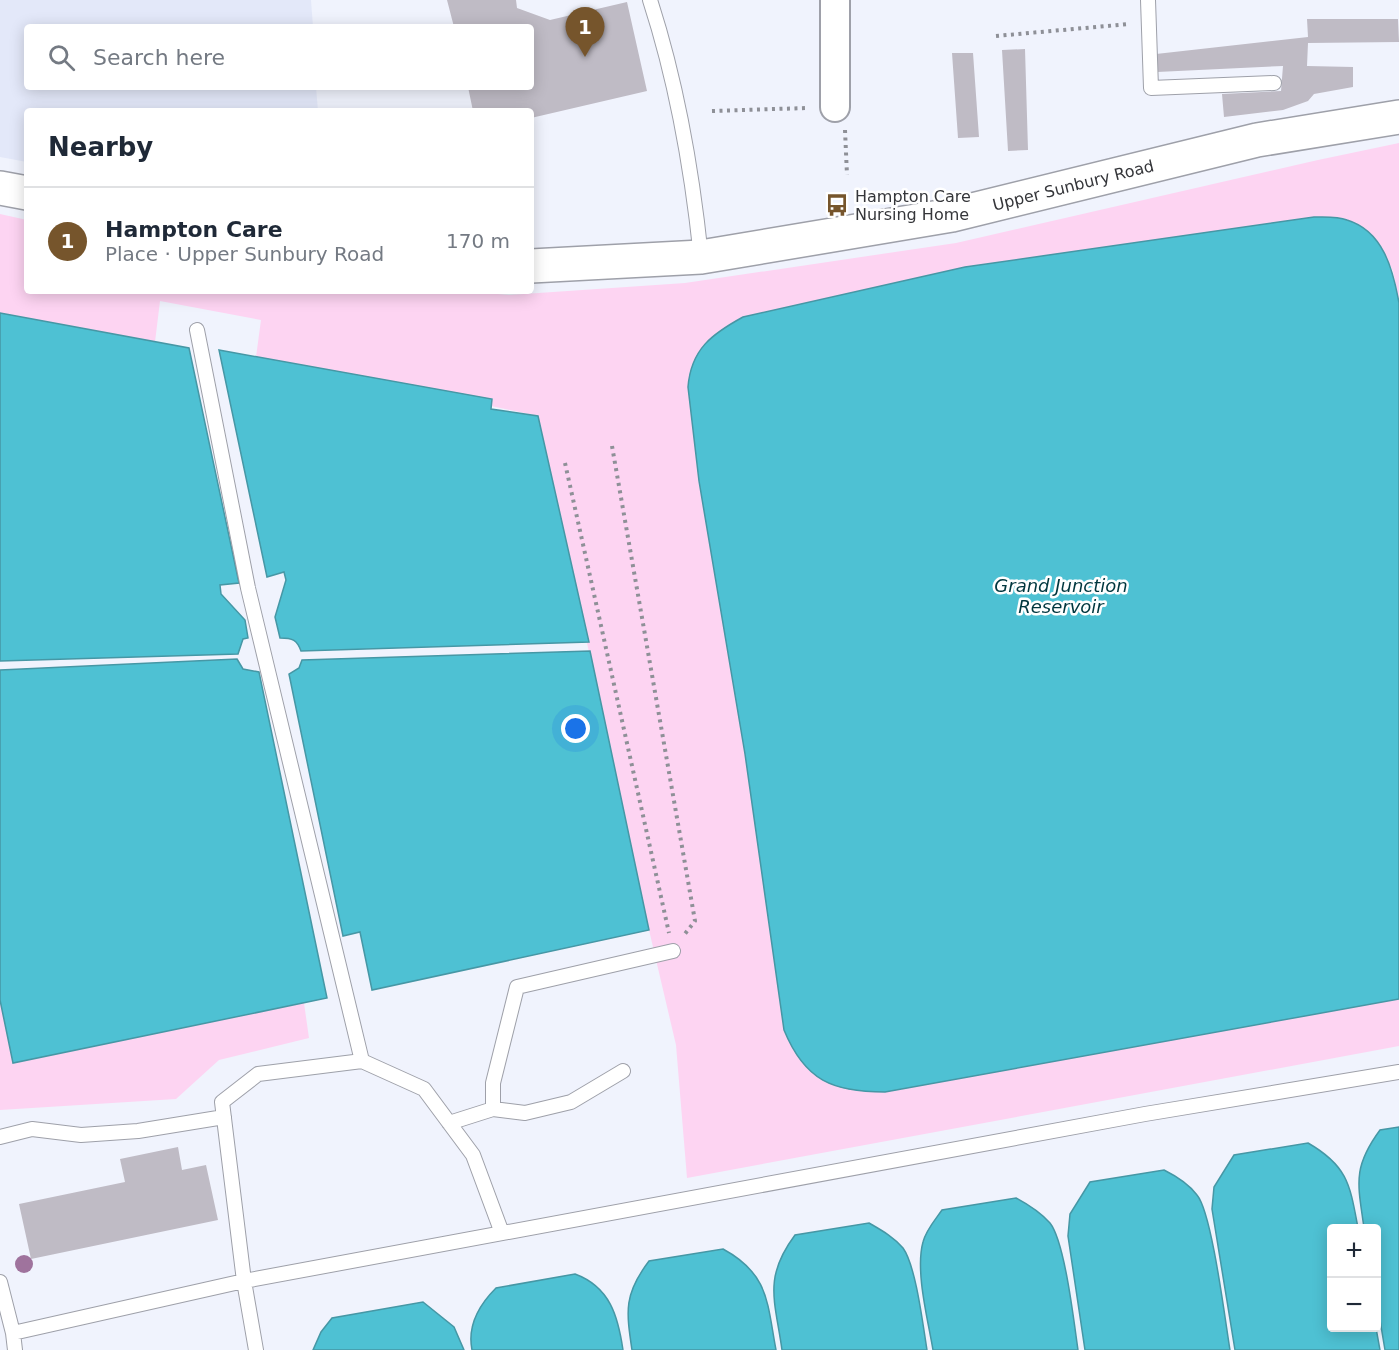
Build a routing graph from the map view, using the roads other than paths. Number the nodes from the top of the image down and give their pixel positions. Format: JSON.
{"nodes":[{"id":1,"x":650,"y":0,"type":"edge"},
{"id":2,"x":835,"y":0,"type":"edge"},
{"id":3,"x":1148,"y":0,"type":"edge"},
{"id":4,"x":1274,"y":83,"type":"dead end"},
{"id":5,"x":835,"y":107,"type":"road end"},
{"id":6,"x":1399,"y":117,"type":"edge"},
{"id":7,"x":0,"y":188,"type":"edge"},
{"id":8,"x":24,"y":193,"type":"edge"},
{"id":9,"x":701,"y":257,"type":"junction"},
{"id":10,"x":534,"y":266,"type":"edge"},
{"id":11,"x":197,"y":330,"type":"dead end"},
{"id":12,"x":673,"y":951,"type":"road end"},
{"id":13,"x":362,"y":1060,"type":"junction"},
{"id":14,"x":623,"y":1071,"type":"dead end"},
{"id":15,"x":1399,"y":1072,"type":"edge"},
{"id":16,"x":493,"y":1109,"type":"junction"},
{"id":17,"x":224,"y":1118,"type":"junction"},
{"id":18,"x":449,"y":1123,"type":"junction"},
{"id":19,"x":0,"y":1137,"type":"edge"},
{"id":20,"x":502,"y":1233,"type":"junction"},
{"id":21,"x":0,"y":1281,"type":"edge"},
{"id":22,"x":244,"y":1281,"type":"junction"},
{"id":23,"x":13,"y":1333,"type":"junction"},
{"id":24,"x":15,"y":1350,"type":"edge"},
{"id":25,"x":256,"y":1350,"type":"edge"}],
"edges":[{"from":1,"to":9,"type":"lane"},
{"from":2,"to":5,"type":"street"},
{"from":3,"to":4,"type":"lane"},
{"from":6,"to":9,"type":"highway","name":"Upper Sunbury Road"},
{"from":7,"to":8,"type":"highway"},
{"from":9,"to":10,"type":"highway","name":"Upper Sunbury Road"},
{"from":11,"to":13,"type":"lane"},
{"from":12,"to":16,"type":"lane"},
{"from":13,"to":17,"type":"lane"},
{"from":13,"to":18,"type":"lane"},
{"from":14,"to":16,"type":"lane"},
{"from":15,"to":20,"type":"lane"},
{"from":16,"to":18,"type":"lane"},
{"from":17,"to":19,"type":"lane"},
{"from":17,"to":22,"type":"lane"},
{"from":18,"to":20,"type":"lane"},
{"from":20,"to":22,"type":"lane"},
{"from":21,"to":23,"type":"lane"},
{"from":22,"to":23,"type":"lane"},
{"from":22,"to":25,"type":"lane"},
{"from":23,"to":24,"type":"lane"}]}
